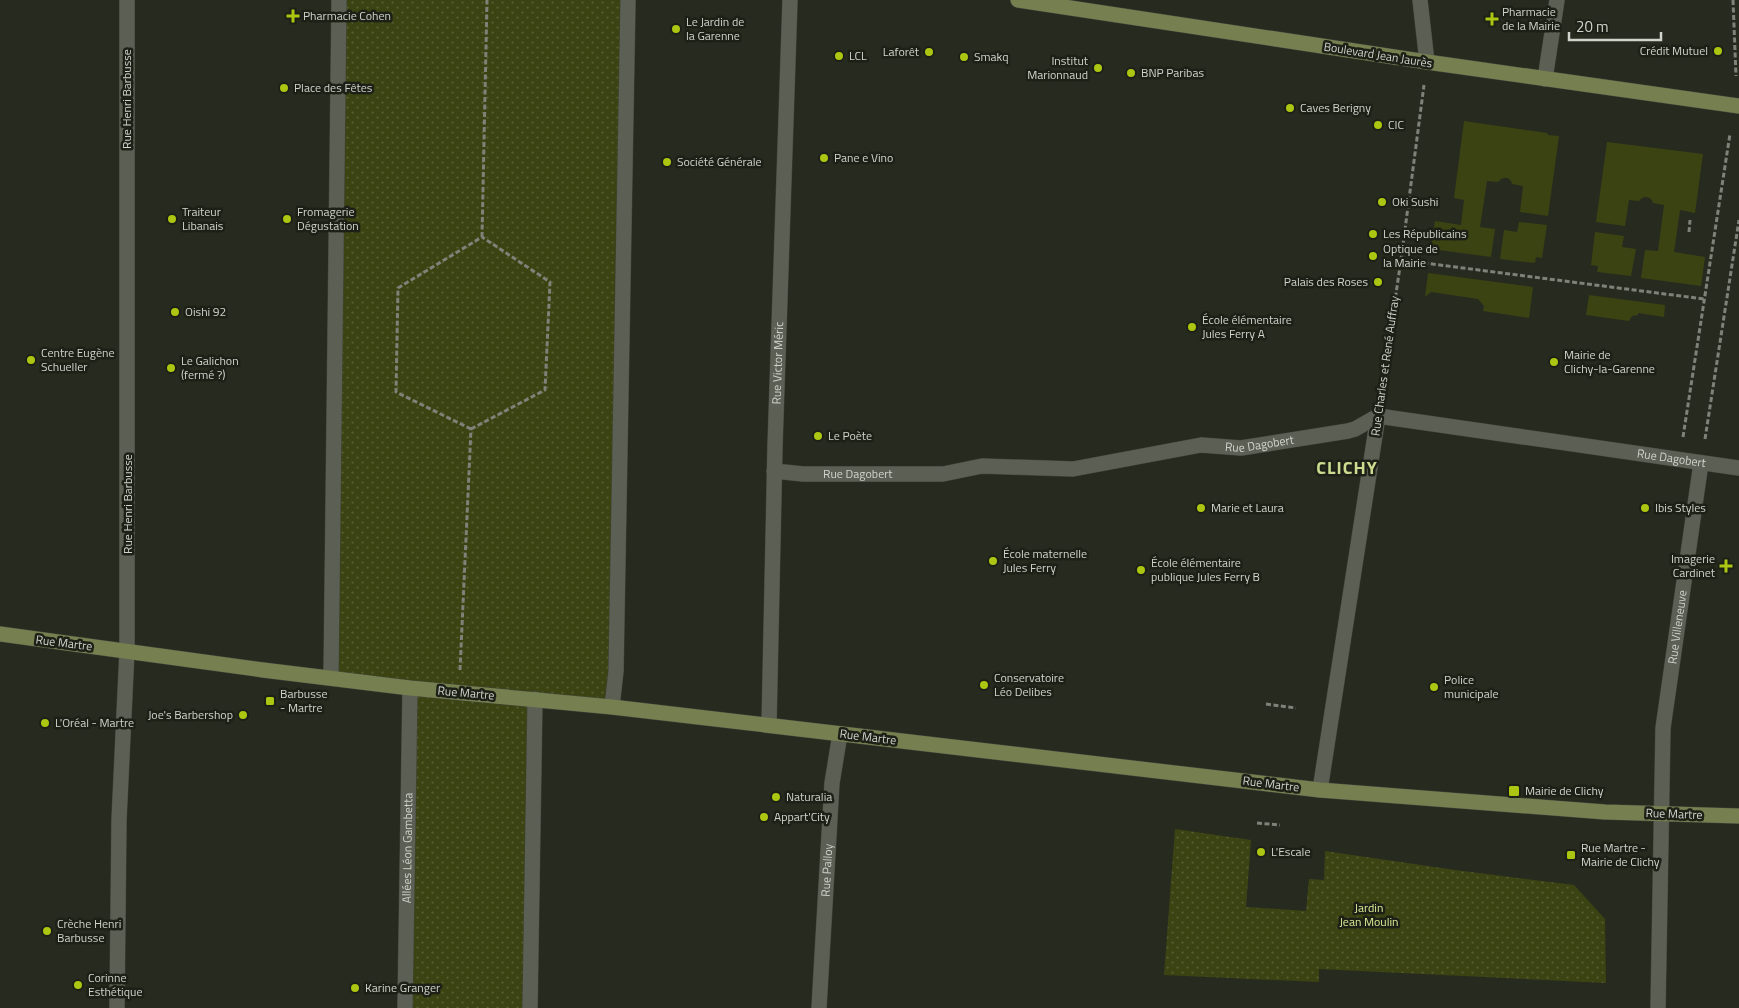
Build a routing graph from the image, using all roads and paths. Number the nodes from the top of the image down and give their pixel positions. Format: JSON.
{"nodes":[{"id":1,"x":127,"y":0,"type":"edge"},
{"id":2,"x":340,"y":0,"type":"edge"},
{"id":3,"x":487,"y":0,"type":"edge"},
{"id":4,"x":628,"y":0,"type":"edge"},
{"id":5,"x":790,"y":0,"type":"edge"},
{"id":6,"x":1018,"y":0,"type":"edge"},
{"id":7,"x":1420,"y":0,"type":"edge"},
{"id":8,"x":1557,"y":0,"type":"edge"},
{"id":9,"x":1733,"y":0,"type":"edge"},
{"id":10,"x":1427,"y":62,"type":"junction"},
{"id":11,"x":1736,"y":76,"type":"dead end"},
{"id":12,"x":1545,"y":79,"type":"junction"},
{"id":13,"x":1739,"y":106,"type":"edge"},
{"id":14,"x":1730,"y":134,"type":"dead end"},
{"id":15,"x":1690,"y":220,"type":"dead end"},
{"id":16,"x":1739,"y":220,"type":"edge"},
{"id":17,"x":1689,"y":232,"type":"dead end"},
{"id":18,"x":482,"y":237,"type":"junction"},
{"id":19,"x":1401,"y":260,"type":"junction"},
{"id":20,"x":1704,"y":299,"type":"junction"},
{"id":21,"x":1378,"y":416,"type":"junction"},
{"id":22,"x":471,"y":428,"type":"junction"},
{"id":23,"x":1679,"y":460,"type":"junction"},
{"id":24,"x":1701,"y":463,"type":"junction"},
{"id":25,"x":1739,"y":468,"type":"edge"},
{"id":26,"x":774,"y":470,"type":"junction"},
{"id":27,"x":0,"y":634,"type":"edge"},
{"id":28,"x":127,"y":651,"type":"junction"},
{"id":29,"x":331,"y":677,"type":"junction"},
{"id":30,"x":410,"y":688,"type":"junction"},
{"id":31,"x":459,"y":693,"type":"junction"},
{"id":32,"x":535,"y":699,"type":"junction"},
{"id":33,"x":1266,"y":704,"type":"dead end"},
{"id":34,"x":612,"y":707,"type":"junction"},
{"id":35,"x":1296,"y":708,"type":"dead end"},
{"id":36,"x":768,"y":725,"type":"junction"},
{"id":37,"x":840,"y":734,"type":"junction"},
{"id":38,"x":1320,"y":790,"type":"junction"},
{"id":39,"x":1662,"y":814,"type":"junction"},
{"id":40,"x":1739,"y":816,"type":"edge"},
{"id":41,"x":1257,"y":823,"type":"dead end"},
{"id":42,"x":1280,"y":825,"type":"dead end"},
{"id":43,"x":117,"y":1008,"type":"edge"},
{"id":44,"x":405,"y":1008,"type":"edge"},
{"id":45,"x":530,"y":1008,"type":"edge"},
{"id":46,"x":820,"y":1008,"type":"edge"},
{"id":47,"x":1658,"y":1008,"type":"edge"}],
"edges":[{"from":1,"to":28,"type":"street","name":"Rue Henri Barbusse"},
{"from":2,"to":29,"type":"street"},
{"from":3,"to":18,"type":"path"},
{"from":4,"to":34,"type":"street"},
{"from":5,"to":26,"type":"street","name":"Rue Victor Méric"},
{"from":6,"to":10,"type":"main road","name":"Boulevard Jean Jaurès"},
{"from":7,"to":10,"type":"street"},
{"from":8,"to":12,"type":"street"},
{"from":9,"to":11,"type":"path"},
{"from":10,"to":12,"type":"main road","name":"Boulevard Jean Jaurès"},
{"from":10,"to":19,"type":"path","name":"Rue Charles et René Auffray"},
{"from":12,"to":13,"type":"main road","name":"Boulevard Jean Jaurès"},
{"from":14,"to":20,"type":"path"},
{"from":15,"to":17,"type":"path"},
{"from":16,"to":24,"type":"path"},
{"from":18,"to":22,"type":"path"},
{"from":18,"to":22,"type":"path"},
{"from":19,"to":20,"type":"path"},
{"from":19,"to":21,"type":"path","name":"Rue Charles et René Auffray"},
{"from":20,"to":23,"type":"path"},
{"from":21,"to":23,"type":"street","name":"Rue Dagobert"},
{"from":21,"to":26,"type":"street","name":"Rue Dagobert"},
{"from":21,"to":38,"type":"street","name":"Rue Charles et René Auffray"},
{"from":22,"to":31,"type":"path"},
{"from":23,"to":24,"type":"street","name":"Rue Dagobert"},
{"from":24,"to":25,"type":"street","name":"Rue Dagobert"},
{"from":24,"to":39,"type":"street","name":"Rue Villeneuve"},
{"from":26,"to":36,"type":"street","name":"Rue Victor Méric"},
{"from":27,"to":28,"type":"main road","name":"Rue Martre"},
{"from":28,"to":29,"type":"main road","name":"Rue Martre"},
{"from":28,"to":43,"type":"street","name":"Rue Henri Barbusse"},
{"from":29,"to":30,"type":"main road","name":"Rue Martre"},
{"from":30,"to":31,"type":"main road","name":"Rue Martre"},
{"from":30,"to":44,"type":"street","name":"Allées Léon Gambetta"},
{"from":31,"to":32,"type":"main road","name":"Rue Martre"},
{"from":32,"to":34,"type":"main road","name":"Rue Martre"},
{"from":32,"to":45,"type":"street"},
{"from":33,"to":35,"type":"path"},
{"from":34,"to":36,"type":"main road","name":"Rue Martre"},
{"from":36,"to":37,"type":"main road","name":"Rue Martre"},
{"from":37,"to":38,"type":"main road","name":"Rue Martre"},
{"from":37,"to":46,"type":"street","name":"Rue Palloy"},
{"from":38,"to":39,"type":"main road","name":"Rue Martre"},
{"from":39,"to":40,"type":"main road","name":"Rue Martre"},
{"from":39,"to":47,"type":"street","name":"Rue Villeneuve"},
{"from":41,"to":42,"type":"path"}]}
